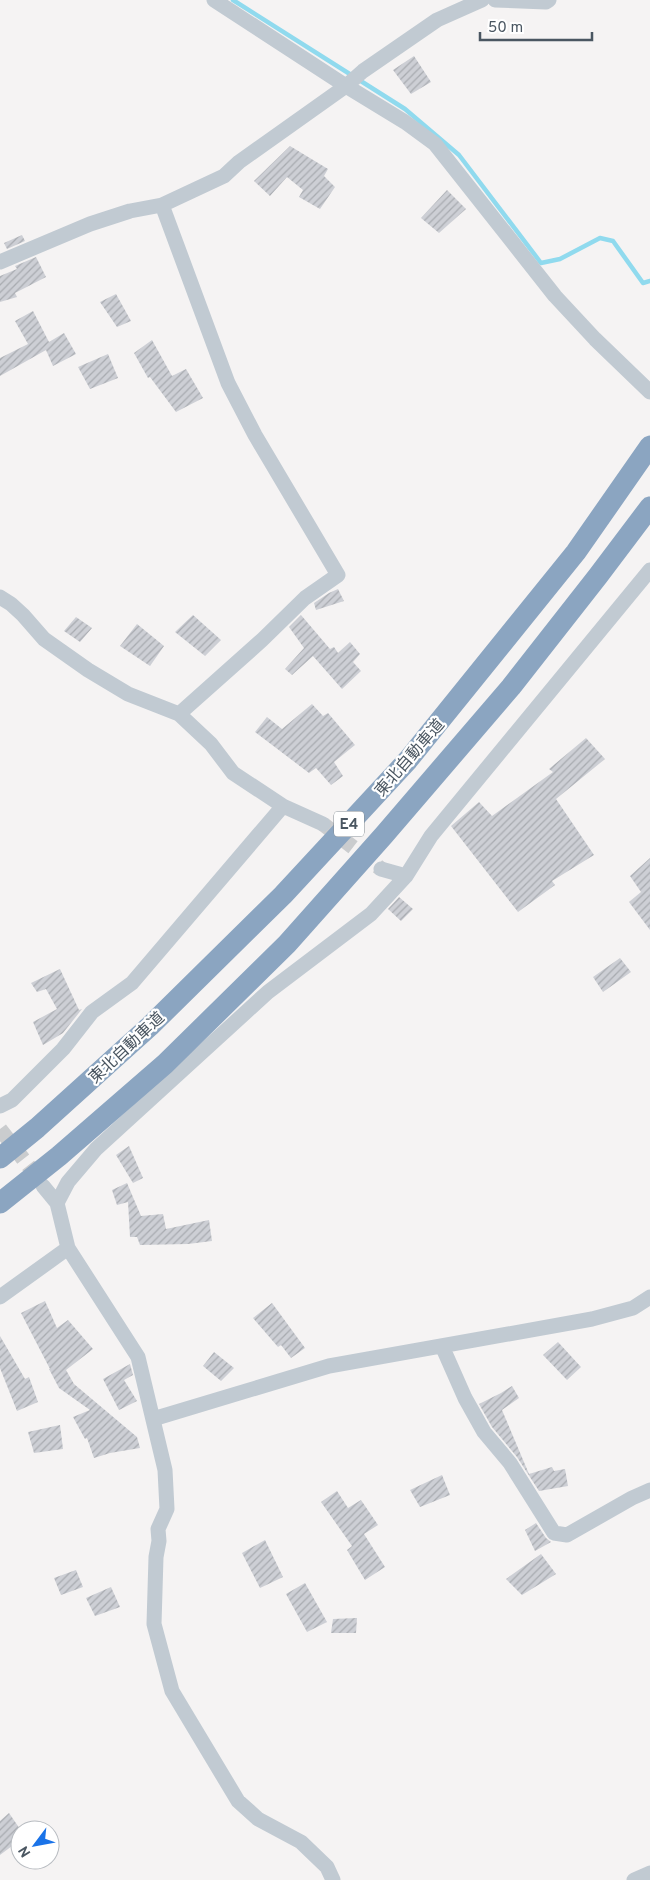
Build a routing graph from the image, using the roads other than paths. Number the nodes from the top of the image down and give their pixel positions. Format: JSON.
{"nodes":[{"id":1,"x":214,"y":0,"type":"edge"},
{"id":2,"x":482,"y":0,"type":"edge"},
{"id":3,"x":494,"y":0,"type":"edge"},
{"id":4,"x":550,"y":0,"type":"edge"},
{"id":5,"x":352,"y":80,"type":"junction"},
{"id":6,"x":162,"y":205,"type":"junction"},
{"id":7,"x":0,"y":262,"type":"edge"},
{"id":8,"x":650,"y":392,"type":"edge"},
{"id":9,"x":650,"y":446,"type":"edge"},
{"id":10,"x":650,"y":506,"type":"edge"},
{"id":11,"x":650,"y":570,"type":"edge"},
{"id":12,"x":0,"y":597,"type":"edge"},
{"id":13,"x":180,"y":714,"type":"junction"},
{"id":14,"x":283,"y":806,"type":"junction"},
{"id":15,"x":323,"y":824,"type":"tunnel mouth"},
{"id":16,"x":381,"y":869,"type":"tunnel mouth"},
{"id":17,"x":406,"y":876,"type":"junction"},
{"id":18,"x":0,"y":1106,"type":"edge"},
{"id":19,"x":0,"y":1158,"type":"edge"},
{"id":20,"x":43,"y":1186,"type":"tunnel mouth"},
{"id":21,"x":0,"y":1203,"type":"edge"},
{"id":22,"x":56,"y":1203,"type":"junction"},
{"id":23,"x":68,"y":1248,"type":"junction"},
{"id":24,"x":0,"y":1297,"type":"edge"},
{"id":25,"x":650,"y":1297,"type":"edge"},
{"id":26,"x":442,"y":1346,"type":"junction"},
{"id":27,"x":152,"y":1419,"type":"junction"},
{"id":28,"x":650,"y":1490,"type":"edge"},
{"id":29,"x":650,"y":1873,"type":"edge"},
{"id":30,"x":333,"y":1880,"type":"edge"},
{"id":31,"x":634,"y":1880,"type":"edge"}],
"edges":[{"from":1,"to":5,"type":"street"},
{"from":2,"to":5,"type":"street"},
{"from":3,"to":4,"type":"street"},
{"from":5,"to":6,"type":"street"},
{"from":5,"to":8,"type":"street"},
{"from":6,"to":7,"type":"street"},
{"from":6,"to":13,"type":"street"},
{"from":9,"to":19,"type":"highway","name":"東北自動車道","number":"E4"},
{"from":10,"to":21,"type":"highway","name":"東北自動車道","number":"E4"},
{"from":11,"to":17,"type":"street"},
{"from":12,"to":13,"type":"street"},
{"from":13,"to":14,"type":"street"},
{"from":14,"to":15,"type":"street"},
{"from":14,"to":18,"type":"street"},
{"from":16,"to":17,"type":"street"},
{"from":17,"to":22,"type":"street"},
{"from":20,"to":22,"type":"street"},
{"from":22,"to":23,"type":"street"},
{"from":23,"to":24,"type":"street"},
{"from":23,"to":27,"type":"street"},
{"from":25,"to":26,"type":"street"},
{"from":26,"to":27,"type":"street"},
{"from":26,"to":28,"type":"street"},
{"from":27,"to":30,"type":"street"},
{"from":29,"to":31,"type":"street"}]}
